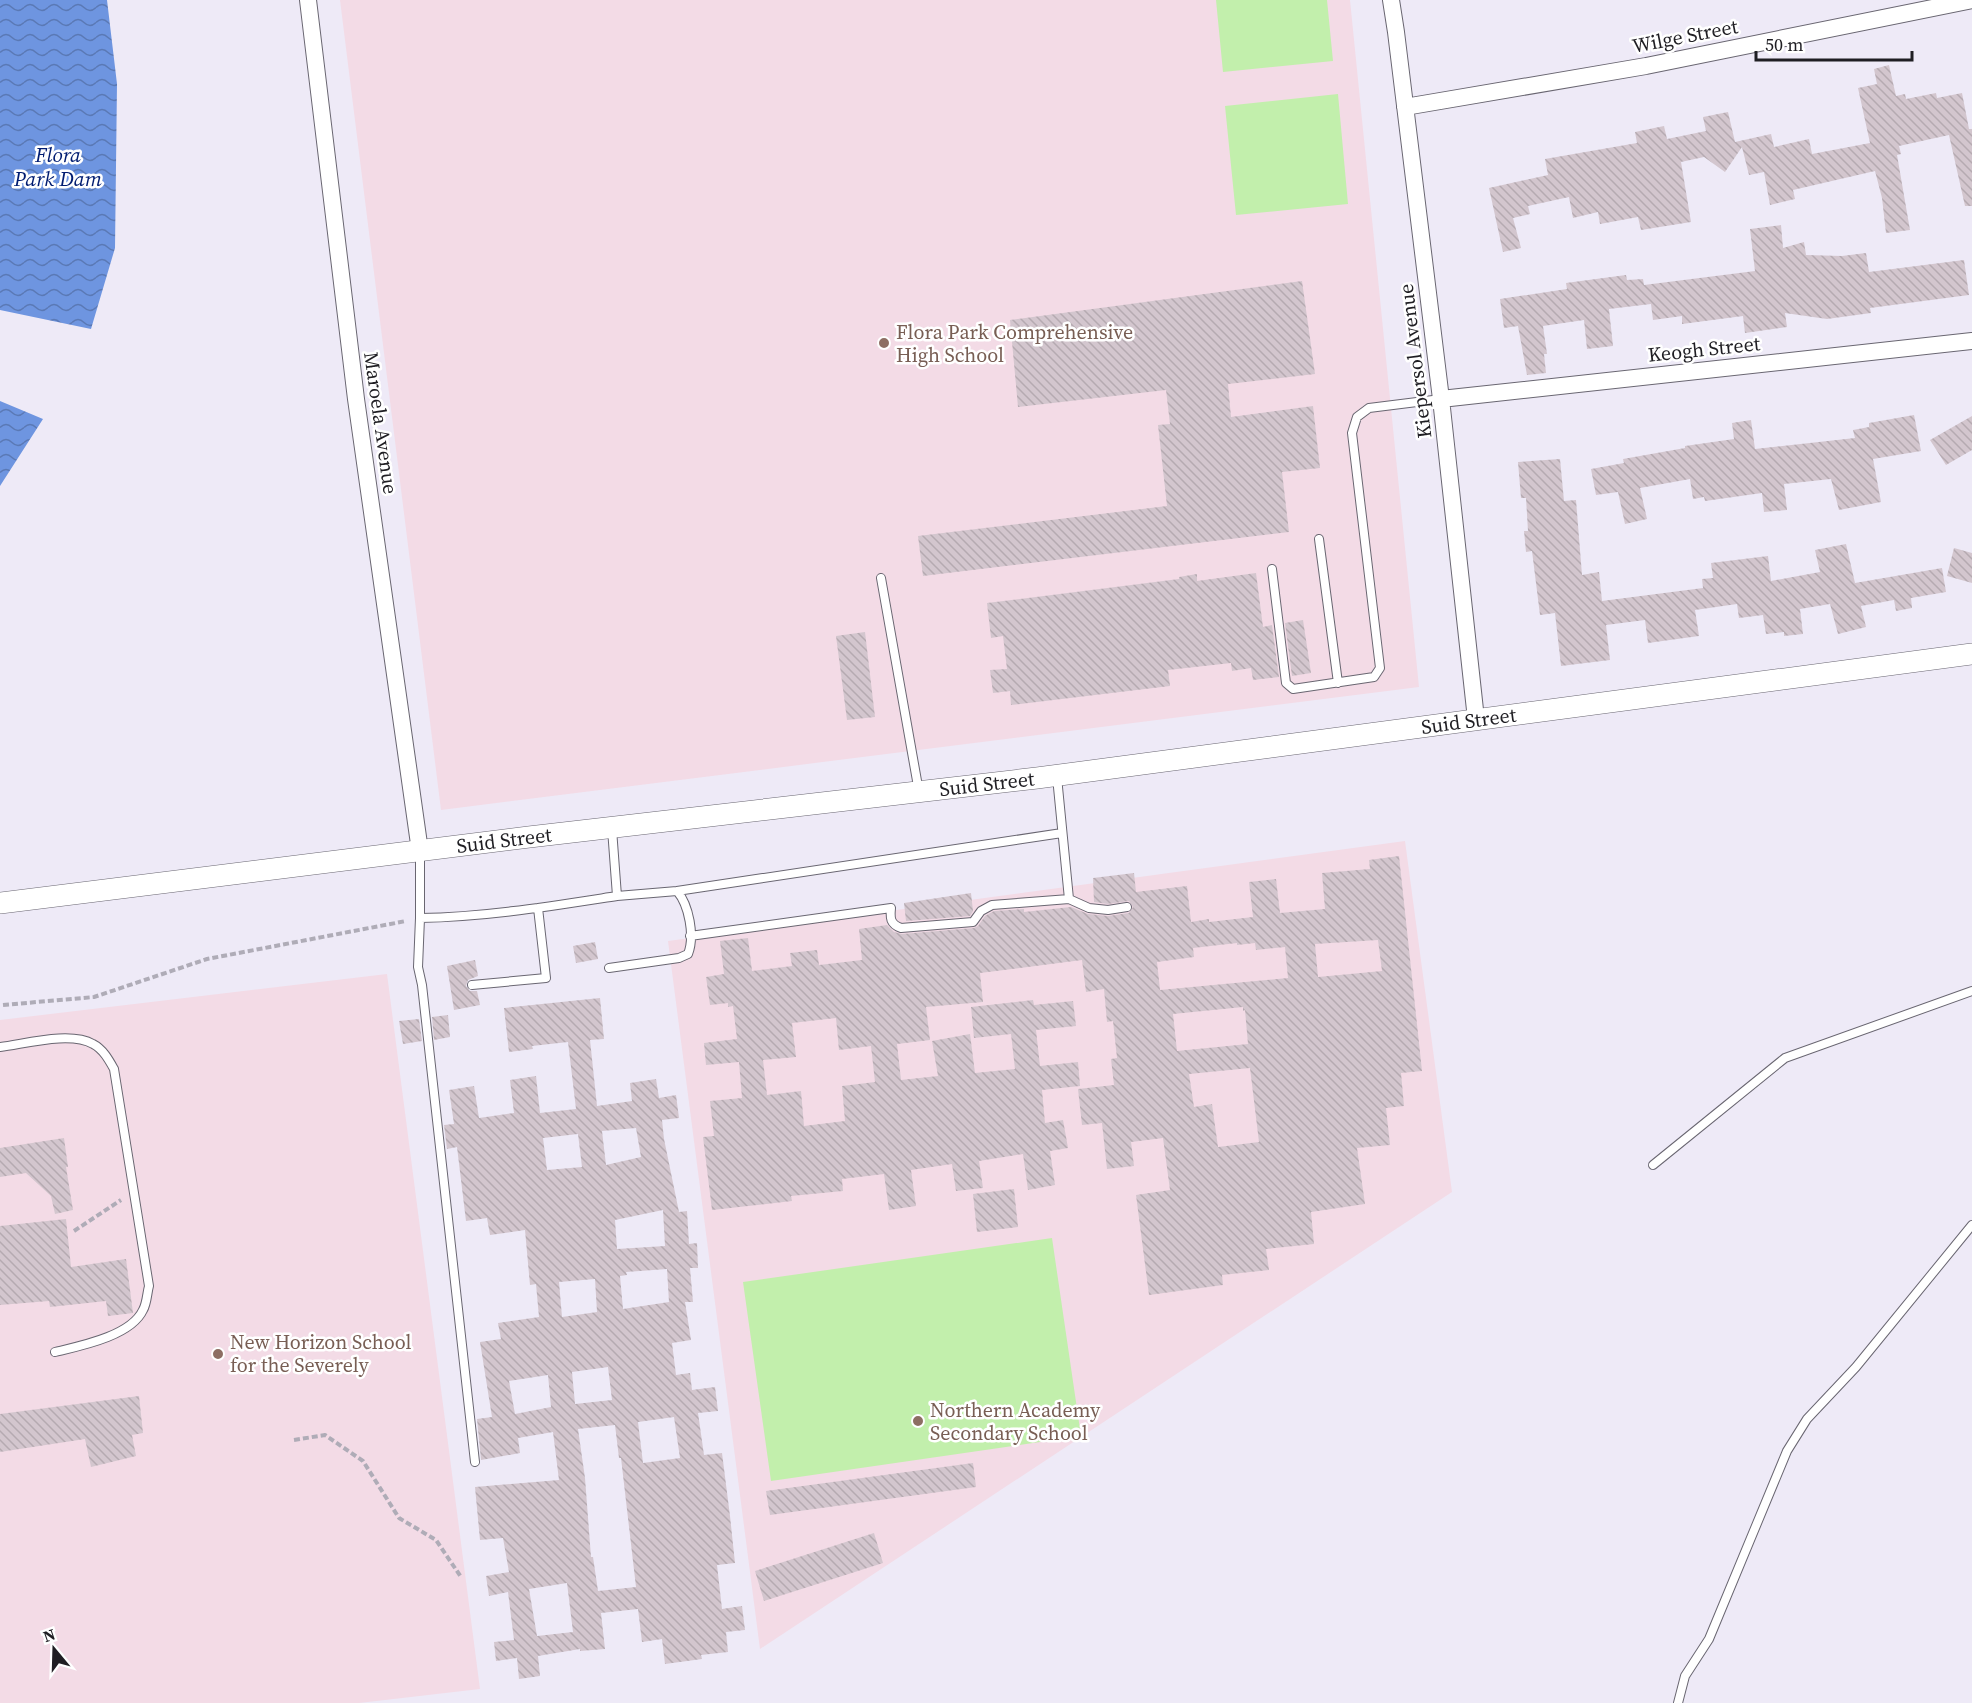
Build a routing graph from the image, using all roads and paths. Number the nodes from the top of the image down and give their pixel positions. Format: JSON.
{"nodes":[{"id":1,"x":309,"y":0,"type":"edge"},
{"id":2,"x":1391,"y":0,"type":"edge"},
{"id":3,"x":1972,"y":0,"type":"edge"},
{"id":4,"x":1950,"y":2,"type":"edge"},
{"id":5,"x":1405,"y":107,"type":"junction"},
{"id":6,"x":1972,"y":341,"type":"edge"},
{"id":7,"x":1441,"y":399,"type":"junction"},
{"id":8,"x":1318,"y":539,"type":"dead end"},
{"id":9,"x":1272,"y":568,"type":"dead end"},
{"id":10,"x":881,"y":578,"type":"dead end"},
{"id":11,"x":1972,"y":654,"type":"edge"},
{"id":12,"x":1338,"y":683,"type":"junction"},
{"id":13,"x":1476,"y":718,"type":"junction"},
{"id":14,"x":1057,"y":775,"type":"junction"},
{"id":15,"x":919,"y":792,"type":"junction"},
{"id":16,"x":612,"y":829,"type":"junction"},
{"id":17,"x":1062,"y":833,"type":"junction"},
{"id":18,"x":420,"y":851,"type":"junction"},
{"id":19,"x":677,"y":891,"type":"junction"},
{"id":20,"x":617,"y":897,"type":"junction"},
{"id":21,"x":1069,"y":899,"type":"junction"},
{"id":22,"x":0,"y":903,"type":"edge"},
{"id":23,"x":1127,"y":907,"type":"dead end"},
{"id":24,"x":537,"y":908,"type":"junction"},
{"id":25,"x":420,"y":918,"type":"junction"},
{"id":26,"x":690,"y":936,"type":"junction"},
{"id":27,"x":609,"y":968,"type":"dead end"},
{"id":28,"x":472,"y":985,"type":"dead end"},
{"id":29,"x":1972,"y":991,"type":"edge"},
{"id":30,"x":3,"y":1005,"type":"dead end"},
{"id":31,"x":0,"y":1047,"type":"edge"},
{"id":32,"x":1653,"y":1164,"type":"dead end"},
{"id":33,"x":134,"y":1191,"type":"junction"},
{"id":34,"x":1972,"y":1225,"type":"edge"},
{"id":35,"x":74,"y":1231,"type":"dead end"},
{"id":36,"x":55,"y":1352,"type":"dead end"},
{"id":37,"x":294,"y":1440,"type":"dead end"},
{"id":38,"x":475,"y":1462,"type":"dead end"},
{"id":39,"x":461,"y":1576,"type":"dead end"},
{"id":40,"x":1678,"y":1703,"type":"edge"}],
"edges":[{"from":1,"to":18,"type":"street","name":"Maroela Avenue"},
{"from":2,"to":5,"type":"street","name":"Kiepersol Avenue"},
{"from":3,"to":4,"type":"street","name":"Wilge Street"},
{"from":4,"to":5,"type":"street","name":"Wilge Street"},
{"from":5,"to":7,"type":"street","name":"Kiepersol Avenue"},
{"from":6,"to":7,"type":"street","name":"Keogh Street"},
{"from":7,"to":12,"type":"lane"},
{"from":7,"to":13,"type":"street","name":"Kiepersol Avenue"},
{"from":8,"to":12,"type":"lane"},
{"from":9,"to":12,"type":"lane"},
{"from":10,"to":15,"type":"lane"},
{"from":11,"to":13,"type":"street","name":"Suid Street"},
{"from":13,"to":14,"type":"street","name":"Suid Street"},
{"from":14,"to":15,"type":"street","name":"Suid Street"},
{"from":14,"to":17,"type":"lane"},
{"from":15,"to":16,"type":"street","name":"Suid Street"},
{"from":16,"to":18,"type":"street","name":"Suid Street"},
{"from":16,"to":20,"type":"lane"},
{"from":17,"to":19,"type":"lane"},
{"from":17,"to":21,"type":"lane"},
{"from":18,"to":22,"type":"street","name":"Suid Street"},
{"from":18,"to":25,"type":"lane"},
{"from":19,"to":20,"type":"lane"},
{"from":19,"to":26,"type":"lane"},
{"from":20,"to":24,"type":"lane"},
{"from":21,"to":23,"type":"lane"},
{"from":21,"to":26,"type":"lane"},
{"from":24,"to":25,"type":"lane"},
{"from":24,"to":28,"type":"lane"},
{"from":25,"to":30,"type":"path"},
{"from":25,"to":38,"type":"lane"},
{"from":26,"to":27,"type":"lane"},
{"from":29,"to":32,"type":"lane"},
{"from":31,"to":33,"type":"lane"},
{"from":33,"to":35,"type":"path"},
{"from":33,"to":36,"type":"lane"},
{"from":34,"to":40,"type":"lane"},
{"from":37,"to":39,"type":"path"}]}
